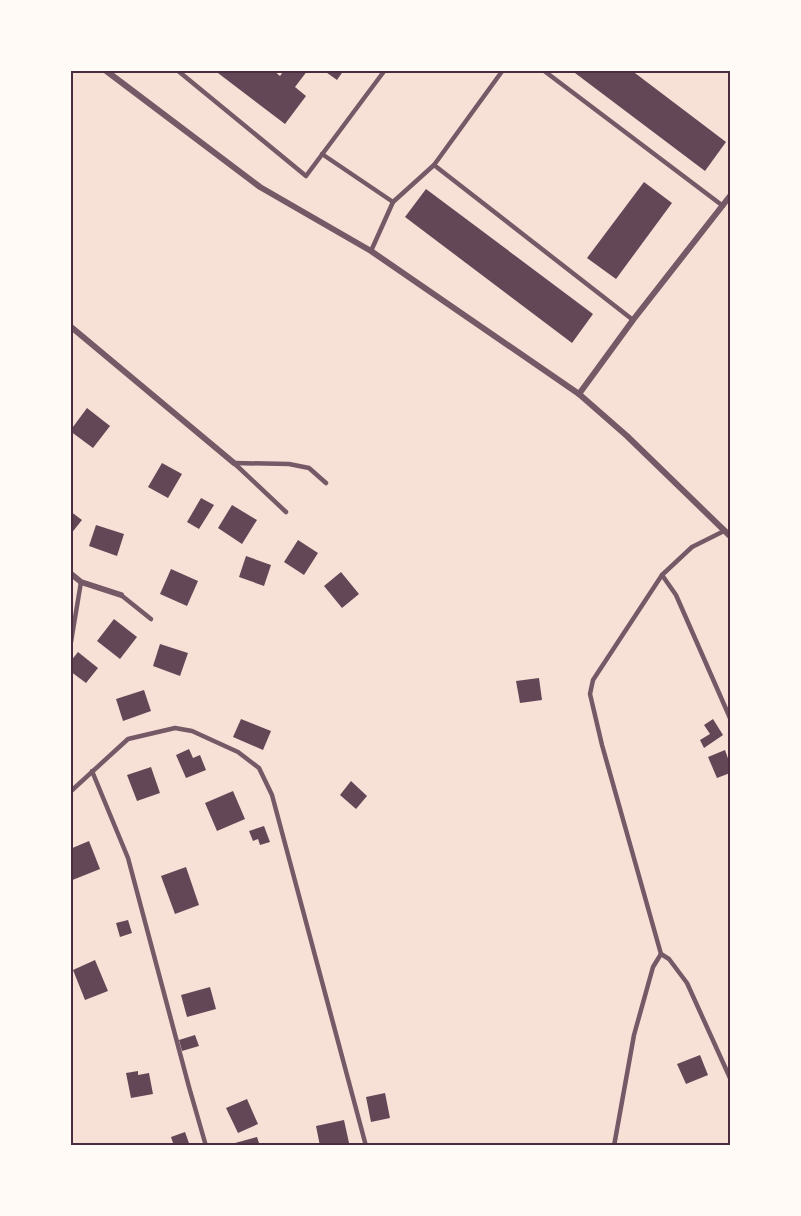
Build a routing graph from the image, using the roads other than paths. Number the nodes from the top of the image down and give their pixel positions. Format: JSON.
{"nodes":[{"id":1,"x":105,"y":70,"type":"edge"},
{"id":2,"x":177,"y":70,"type":"edge"},
{"id":3,"x":385,"y":70,"type":"edge"},
{"id":4,"x":503,"y":70,"type":"edge"},
{"id":5,"x":543,"y":70,"type":"edge"},
{"id":6,"x":322,"y":154,"type":"junction"},
{"id":7,"x":434,"y":165,"type":"junction"},
{"id":8,"x":730,"y":196,"type":"edge"},
{"id":9,"x":393,"y":202,"type":"junction"},
{"id":10,"x":723,"y":206,"type":"junction"},
{"id":11,"x":371,"y":251,"type":"junction"},
{"id":12,"x":633,"y":320,"type":"junction"},
{"id":13,"x":70,"y":326,"type":"edge"},
{"id":14,"x":579,"y":394,"type":"junction"},
{"id":15,"x":234,"y":463,"type":"junction"},
{"id":16,"x":326,"y":483,"type":"dead end"},
{"id":17,"x":286,"y":512,"type":"dead end"},
{"id":18,"x":724,"y":531,"type":"junction"},
{"id":19,"x":730,"y":536,"type":"edge"},
{"id":20,"x":70,"y":573,"type":"edge"},
{"id":21,"x":662,"y":575,"type":"junction"},
{"id":22,"x":81,"y":582,"type":"junction"},
{"id":23,"x":121,"y":595,"type":"joint"},
{"id":24,"x":151,"y":619,"type":"dead end"},
{"id":25,"x":71,"y":642,"type":"edge"},
{"id":26,"x":730,"y":718,"type":"edge"},
{"id":27,"x":92,"y":771,"type":"junction"},
{"id":28,"x":70,"y":792,"type":"edge"},
{"id":29,"x":661,"y":954,"type":"junction"},
{"id":30,"x":730,"y":1078,"type":"edge"},
{"id":31,"x":206,"y":1146,"type":"edge"},
{"id":32,"x":366,"y":1146,"type":"edge"},
{"id":33,"x":614,"y":1146,"type":"edge"}],
"edges":[{"from":1,"to":11,"type":"street"},
{"from":2,"to":6,"type":"lane"},
{"from":3,"to":6,"type":"lane"},
{"from":4,"to":7,"type":"lane"},
{"from":5,"to":10,"type":"lane"},
{"from":6,"to":9,"type":"lane"},
{"from":7,"to":9,"type":"lane"},
{"from":7,"to":12,"type":"lane"},
{"from":8,"to":10,"type":"street"},
{"from":9,"to":11,"type":"lane"},
{"from":10,"to":12,"type":"street"},
{"from":11,"to":14,"type":"street"},
{"from":12,"to":14,"type":"street"},
{"from":13,"to":15,"type":"street"},
{"from":14,"to":18,"type":"street"},
{"from":15,"to":16,"type":"lane"},
{"from":15,"to":17,"type":"lane"},
{"from":18,"to":19,"type":"street"},
{"from":18,"to":21,"type":"lane"},
{"from":20,"to":22,"type":"street"},
{"from":21,"to":26,"type":"lane"},
{"from":21,"to":29,"type":"lane"},
{"from":22,"to":23,"type":"street"},
{"from":22,"to":25,"type":"lane"},
{"from":23,"to":24,"type":"lane"},
{"from":27,"to":28,"type":"lane"},
{"from":27,"to":31,"type":"lane"},
{"from":27,"to":32,"type":"lane"},
{"from":29,"to":30,"type":"lane"},
{"from":29,"to":33,"type":"lane"}]}
